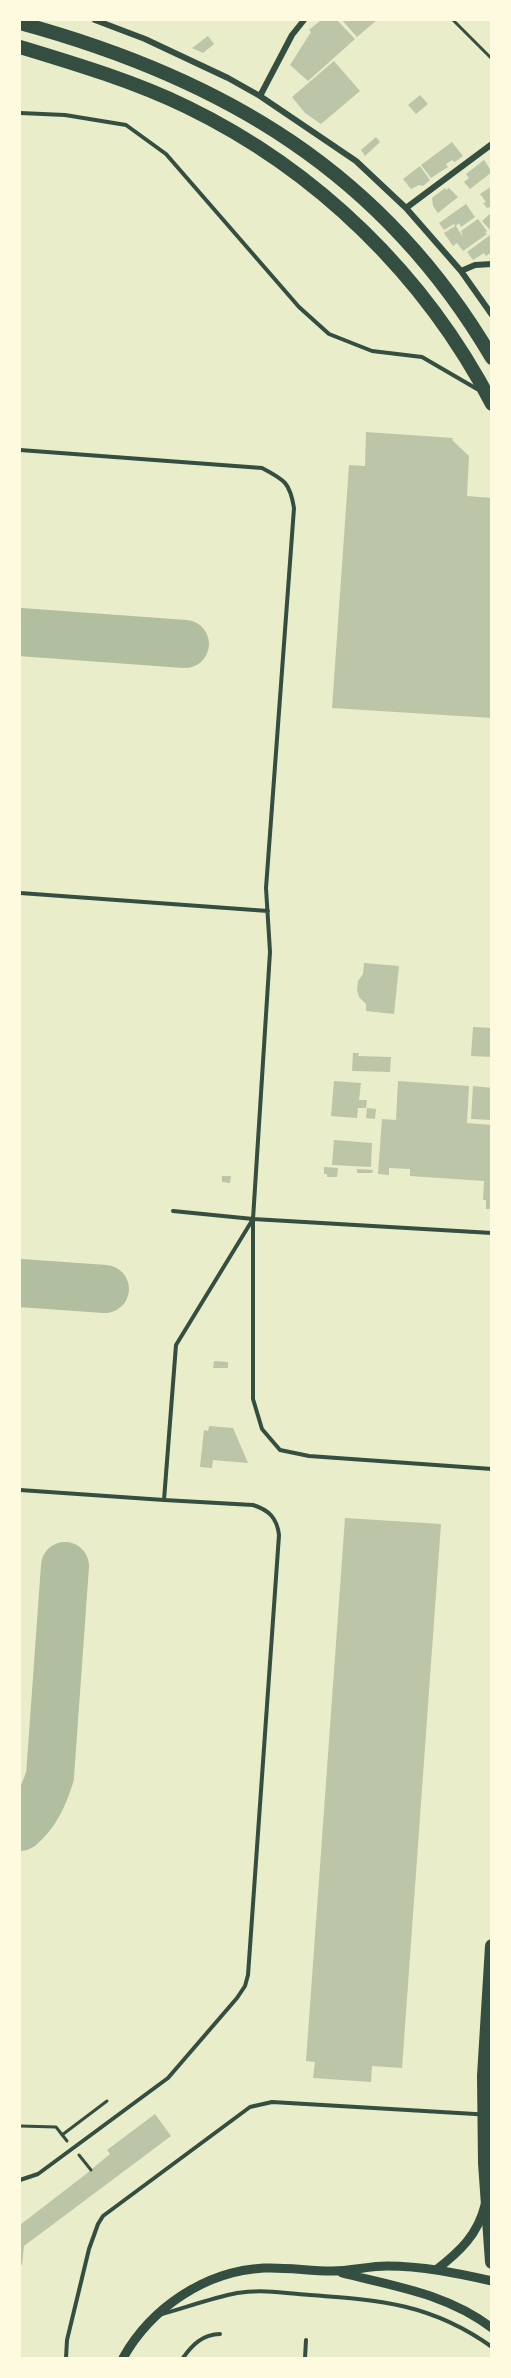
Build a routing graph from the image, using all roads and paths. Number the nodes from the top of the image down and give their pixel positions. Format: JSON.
{"nodes":[{"id":1,"x":95,"y":20,"type":"edge"},
{"id":2,"x":304,"y":20,"type":"edge"},
{"id":3,"x":453,"y":20,"type":"edge"},
{"id":4,"x":20,"y":23,"type":"edge"},
{"id":5,"x":20,"y":47,"type":"edge"},
{"id":6,"x":492,"y":58,"type":"edge"},
{"id":7,"x":260,"y":96,"type":"junction"},
{"id":8,"x":20,"y":113,"type":"edge"},
{"id":9,"x":492,"y":144,"type":"edge"},
{"id":10,"x":406,"y":208,"type":"junction"},
{"id":11,"x":492,"y":264,"type":"edge"},
{"id":12,"x":461,"y":271,"type":"junction"},
{"id":13,"x":492,"y":315,"type":"edge"},
{"id":14,"x":492,"y":358,"type":"edge"},
{"id":15,"x":492,"y":398,"type":"edge"},
{"id":16,"x":492,"y":404,"type":"edge"},
{"id":17,"x":20,"y":450,"type":"edge"},
{"id":18,"x":20,"y":893,"type":"edge"},
{"id":19,"x":268,"y":911,"type":"junction"},
{"id":20,"x":173,"y":1211,"type":"dead end"},
{"id":21,"x":253,"y":1219,"type":"junction"},
{"id":22,"x":492,"y":1233,"type":"edge"},
{"id":23,"x":492,"y":1469,"type":"edge"},
{"id":24,"x":20,"y":1490,"type":"edge"},
{"id":25,"x":164,"y":1500,"type":"junction"},
{"id":26,"x":492,"y":1946,"type":"edge"},
{"id":27,"x":107,"y":2101,"type":"dead end"},
{"id":28,"x":492,"y":2115,"type":"edge"},
{"id":29,"x":20,"y":2126,"type":"edge"},
{"id":30,"x":62,"y":2134,"type":"junction"},
{"id":31,"x":69,"y":2143,"type":"dead end"},
{"id":32,"x":76,"y":2152,"type":"dead end"},
{"id":33,"x":492,"y":2152,"type":"edge"},
{"id":34,"x":91,"y":2170,"type":"dead end"},
{"id":35,"x":20,"y":2180,"type":"edge"},
{"id":36,"x":489,"y":2188,"type":"junction"},
{"id":37,"x":492,"y":2247,"type":"edge"},
{"id":38,"x":492,"y":2262,"type":"edge"},
{"id":39,"x":436,"y":2270,"type":"junction"},
{"id":40,"x":334,"y":2271,"type":"junction"},
{"id":41,"x":492,"y":2281,"type":"edge"},
{"id":42,"x":155,"y":2316,"type":"junction"},
{"id":43,"x":492,"y":2328,"type":"edge"},
{"id":44,"x":220,"y":2334,"type":"dead end"},
{"id":45,"x":306,"y":2340,"type":"dead end"},
{"id":46,"x":492,"y":2347,"type":"edge"},
{"id":47,"x":66,"y":2358,"type":"edge"},
{"id":48,"x":123,"y":2358,"type":"edge"},
{"id":49,"x":183,"y":2358,"type":"edge"},
{"id":50,"x":305,"y":2358,"type":"edge"}],
"edges":[{"from":1,"to":7,"type":"street"},
{"from":2,"to":7,"type":"street"},
{"from":3,"to":6,"type":"path"},
{"from":4,"to":14,"type":"highway"},
{"from":5,"to":16,"type":"highway"},
{"from":7,"to":10,"type":"street"},
{"from":8,"to":15,"type":"lane"},
{"from":9,"to":10,"type":"street"},
{"from":10,"to":12,"type":"street"},
{"from":11,"to":12,"type":"street"},
{"from":12,"to":13,"type":"street"},
{"from":17,"to":19,"type":"lane"},
{"from":18,"to":19,"type":"lane"},
{"from":19,"to":21,"type":"lane"},
{"from":20,"to":21,"type":"lane"},
{"from":21,"to":22,"type":"lane"},
{"from":21,"to":23,"type":"lane"},
{"from":21,"to":25,"type":"lane"},
{"from":24,"to":25,"type":"lane"},
{"from":25,"to":35,"type":"lane"},
{"from":26,"to":38,"type":"highway"},
{"from":27,"to":30,"type":"path"},
{"from":28,"to":47,"type":"lane"},
{"from":29,"to":30,"type":"path"},
{"from":30,"to":31,"type":"path"},
{"from":32,"to":34,"type":"path"},
{"from":33,"to":36,"type":"street"},
{"from":36,"to":37,"type":"street"},
{"from":36,"to":39,"type":"street"},
{"from":39,"to":40,"type":"street"},
{"from":39,"to":41,"type":"street"},
{"from":40,"to":42,"type":"street"},
{"from":40,"to":43,"type":"street"},
{"from":42,"to":46,"type":"lane"},
{"from":42,"to":48,"type":"street"},
{"from":44,"to":49,"type":"lane"},
{"from":45,"to":50,"type":"lane"}]}
